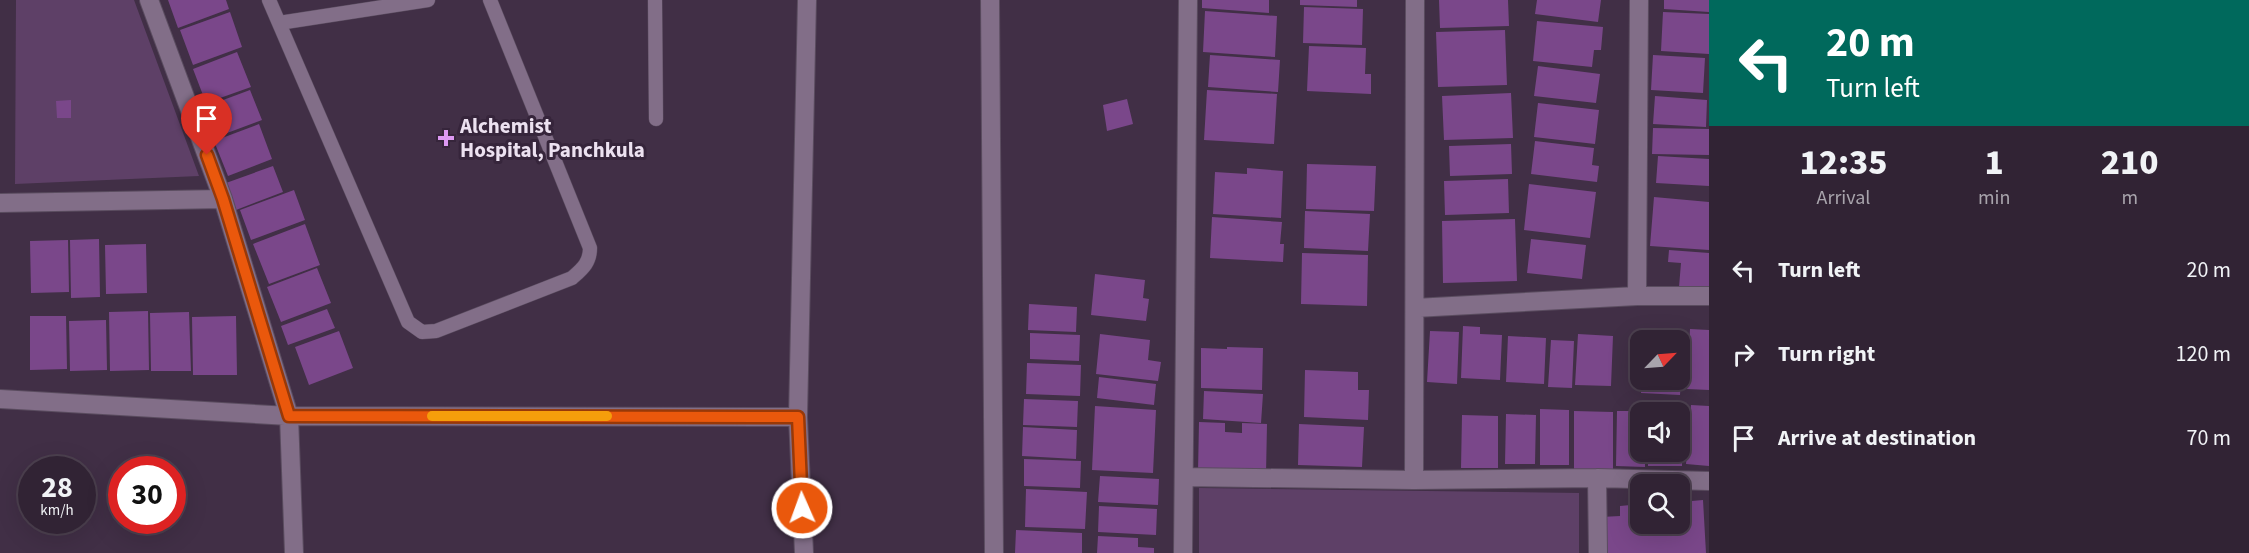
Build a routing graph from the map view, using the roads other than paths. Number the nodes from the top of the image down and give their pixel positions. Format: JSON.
{"nodes":[{"id":1,"x":149,"y":0,"type":"edge"},
{"id":2,"x":269,"y":0,"type":"edge"},
{"id":3,"x":429,"y":0,"type":"edge"},
{"id":4,"x":490,"y":0,"type":"edge"},
{"id":5,"x":655,"y":0,"type":"edge"},
{"id":6,"x":807,"y":0,"type":"edge"},
{"id":7,"x":990,"y":0,"type":"edge"},
{"id":8,"x":1188,"y":0,"type":"edge"},
{"id":9,"x":1415,"y":0,"type":"edge"},
{"id":10,"x":1639,"y":0,"type":"edge"},
{"id":11,"x":279,"y":22,"type":"junction"},
{"id":12,"x":656,"y":119,"type":"dead end"},
{"id":13,"x":223,"y":199,"type":"junction"},
{"id":14,"x":0,"y":203,"type":"edge"},
{"id":15,"x":1637,"y":296,"type":"junction"},
{"id":16,"x":1709,"y":296,"type":"edge"},
{"id":17,"x":1414,"y":308,"type":"junction"},
{"id":18,"x":0,"y":399,"type":"edge"},
{"id":19,"x":289,"y":416,"type":"junction"},
{"id":20,"x":798,"y":417,"type":"junction"},
{"id":21,"x":1184,"y":477,"type":"junction"},
{"id":22,"x":1597,"y":478,"type":"junction"},
{"id":23,"x":1414,"y":480,"type":"junction"},
{"id":24,"x":1709,"y":481,"type":"edge"},
{"id":25,"x":294,"y":553,"type":"edge"},
{"id":26,"x":804,"y":553,"type":"edge"},
{"id":27,"x":994,"y":553,"type":"edge"},
{"id":28,"x":1183,"y":553,"type":"edge"},
{"id":29,"x":1598,"y":553,"type":"edge"}],
"edges":[{"from":1,"to":13,"type":"street"},
{"from":2,"to":11,"type":"lane"},
{"from":3,"to":11,"type":"lane"},
{"from":4,"to":11,"type":"lane"},
{"from":5,"to":12,"type":"lane"},
{"from":6,"to":20,"type":"street"},
{"from":7,"to":27,"type":"street"},
{"from":8,"to":21,"type":"street"},
{"from":9,"to":17,"type":"street"},
{"from":10,"to":15,"type":"street"},
{"from":13,"to":14,"type":"street"},
{"from":13,"to":19,"type":"street"},
{"from":15,"to":16,"type":"street"},
{"from":15,"to":17,"type":"street"},
{"from":17,"to":23,"type":"street"},
{"from":18,"to":19,"type":"street"},
{"from":19,"to":20,"type":"street"},
{"from":19,"to":25,"type":"street"},
{"from":20,"to":26,"type":"street"},
{"from":21,"to":23,"type":"street"},
{"from":21,"to":28,"type":"street"},
{"from":22,"to":23,"type":"street"},
{"from":22,"to":24,"type":"street"},
{"from":22,"to":29,"type":"street"}]}
